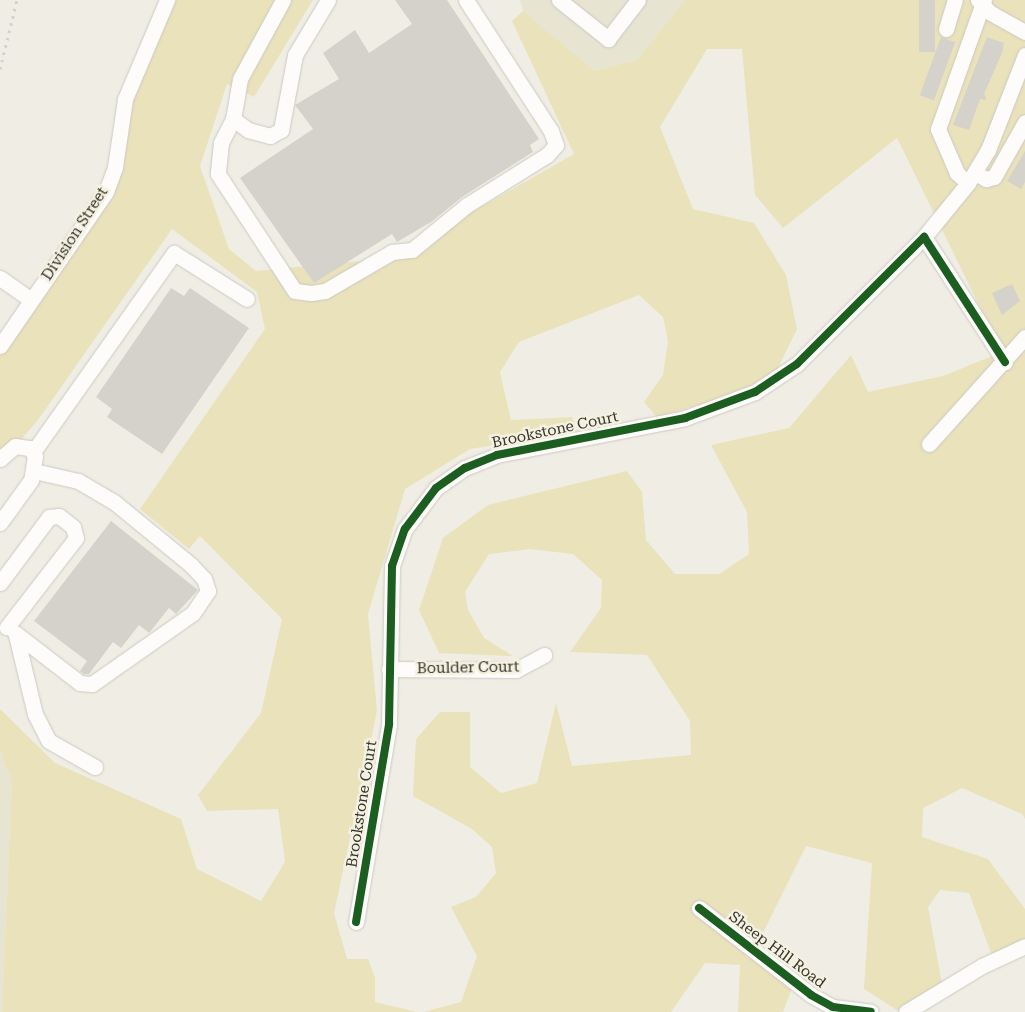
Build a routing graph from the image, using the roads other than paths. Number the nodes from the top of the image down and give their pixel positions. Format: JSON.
{"nodes":[{"id":1,"x":167,"y":0,"type":"edge"},
{"id":2,"x":283,"y":0,"type":"edge"},
{"id":3,"x":328,"y":0,"type":"edge"},
{"id":4,"x":466,"y":0,"type":"edge"},
{"id":5,"x":559,"y":0,"type":"edge"},
{"id":6,"x":638,"y":0,"type":"edge"},
{"id":7,"x":955,"y":0,"type":"edge"},
{"id":8,"x":981,"y":2,"type":"edge"},
{"id":9,"x":946,"y":29,"type":"dead end"},
{"id":10,"x":1025,"y":32,"type":"edge"},
{"id":11,"x":1025,"y":55,"type":"edge"},
{"id":12,"x":233,"y":118,"type":"junction"},
{"id":13,"x":1025,"y":122,"type":"edge"},
{"id":14,"x":971,"y":178,"type":"junction"},
{"id":15,"x":924,"y":237,"type":"junction"},
{"id":16,"x":0,"y":278,"type":"edge"},
{"id":17,"x":248,"y":299,"type":"dead end"},
{"id":18,"x":31,"y":300,"type":"junction"},
{"id":19,"x":1023,"y":345,"type":"edge"},
{"id":20,"x":0,"y":346,"type":"edge"},
{"id":21,"x":1005,"y":362,"type":"junction"},
{"id":22,"x":929,"y":444,"type":"dead end"},
{"id":23,"x":32,"y":452,"type":"junction"},
{"id":24,"x":0,"y":458,"type":"edge"},
{"id":25,"x":34,"y":471,"type":"junction"},
{"id":26,"x":0,"y":523,"type":"edge"},
{"id":27,"x":0,"y":583,"type":"edge"},
{"id":28,"x":8,"y":627,"type":"edge"},
{"id":29,"x":544,"y":655,"type":"dead end"},
{"id":30,"x":389,"y":669,"type":"junction"},
{"id":31,"x":95,"y":767,"type":"dead end"},
{"id":32,"x":699,"y":908,"type":"dead end"},
{"id":33,"x":356,"y":922,"type":"dead end"},
{"id":34,"x":1025,"y":946,"type":"edge"},
{"id":35,"x":871,"y":1012,"type":"edge"},
{"id":36,"x":906,"y":1012,"type":"edge"}],
"edges":[{"from":1,"to":18,"type":"street","name":"Division Street"},
{"from":2,"to":12,"type":"street"},
{"from":3,"to":12,"type":"street"},
{"from":4,"to":12,"type":"street"},
{"from":5,"to":6,"type":"street"},
{"from":7,"to":9,"type":"street"},
{"from":8,"to":10,"type":"street"},
{"from":8,"to":14,"type":"street"},
{"from":11,"to":14,"type":"street","name":"Brookstone Court"},
{"from":13,"to":14,"type":"street"},
{"from":14,"to":15,"type":"street","name":"Brookstone Court"},
{"from":15,"to":21,"type":"street"},
{"from":15,"to":30,"type":"street","name":"Brookstone Court"},
{"from":16,"to":18,"type":"street"},
{"from":17,"to":23,"type":"street"},
{"from":18,"to":20,"type":"street","name":"Division Street"},
{"from":19,"to":21,"type":"street"},
{"from":21,"to":22,"type":"street"},
{"from":23,"to":24,"type":"street"},
{"from":23,"to":25,"type":"street"},
{"from":25,"to":26,"type":"street"},
{"from":25,"to":28,"type":"street"},
{"from":27,"to":28,"type":"street"},
{"from":28,"to":31,"type":"street"},
{"from":29,"to":30,"type":"street","name":"Boulder Court"},
{"from":30,"to":33,"type":"street","name":"Brookstone Court"},
{"from":32,"to":35,"type":"street","name":"Sheep Hill Road"},
{"from":34,"to":36,"type":"street"}]}
